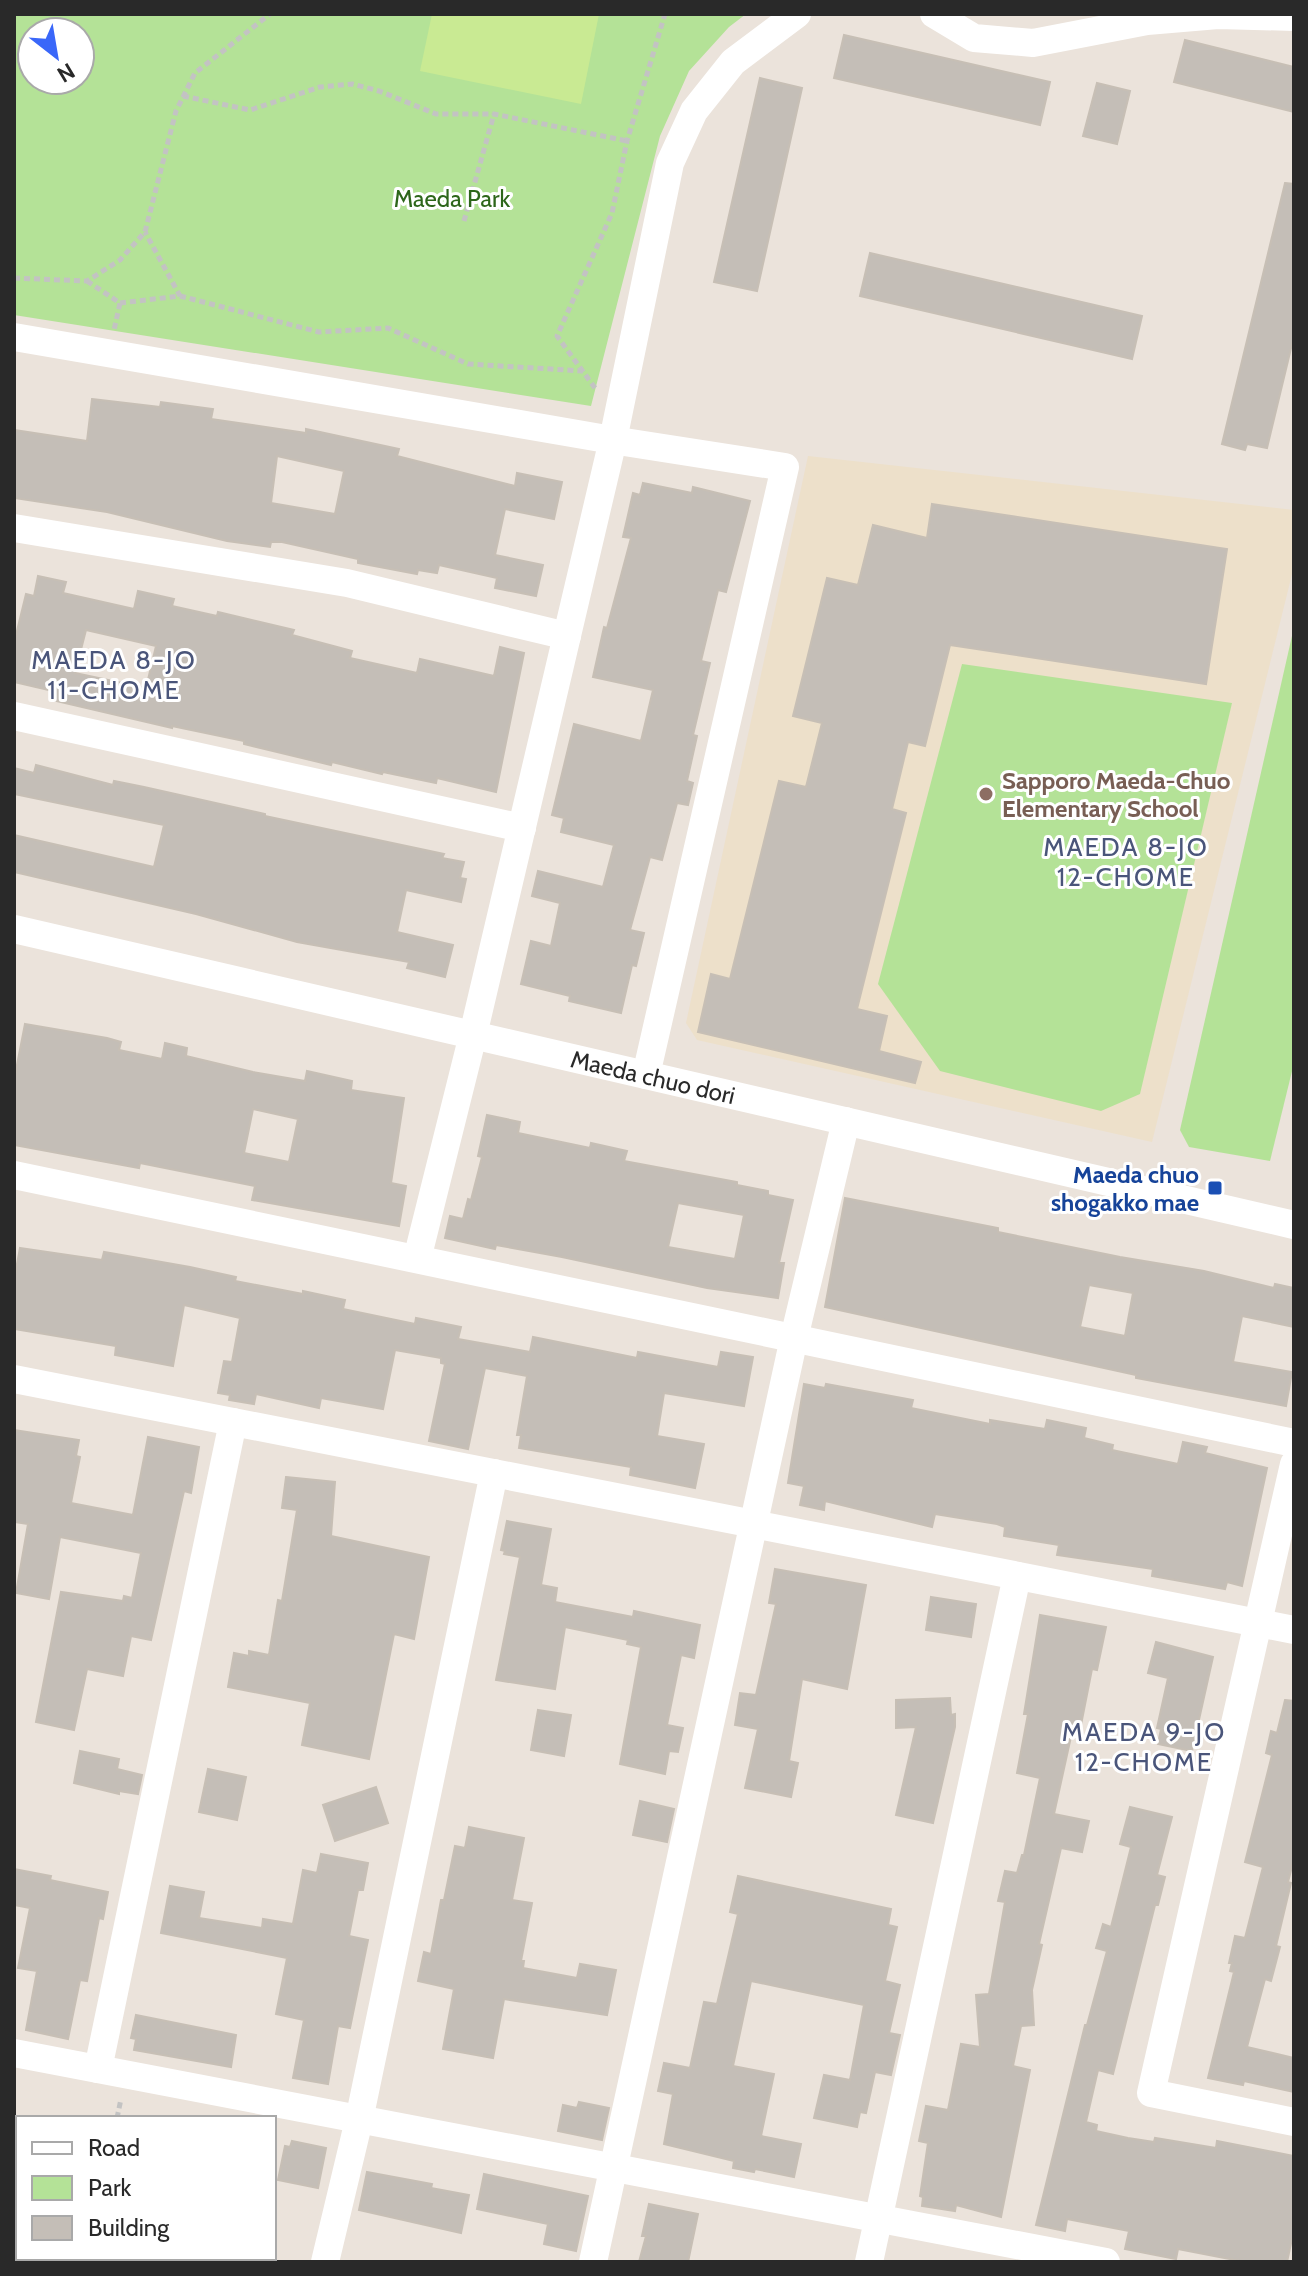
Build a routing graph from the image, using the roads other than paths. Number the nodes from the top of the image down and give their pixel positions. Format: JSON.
{"nodes":[{"id":1,"x":797,"y":14,"type":"edge"},
{"id":2,"x":934,"y":14,"type":"edge"},
{"id":3,"x":1294,"y":17,"type":"edge"},
{"id":4,"x":14,"y":337,"type":"edge"},
{"id":5,"x":613,"y":440,"type":"junction"},
{"id":6,"x":14,"y":528,"type":"edge"},
{"id":7,"x":567,"y":636,"type":"junction"},
{"id":8,"x":14,"y":716,"type":"edge"},
{"id":9,"x":522,"y":828,"type":"junction"},
{"id":10,"x":14,"y":929,"type":"edge"},
{"id":11,"x":473,"y":1035,"type":"junction"},
{"id":12,"x":646,"y":1075,"type":"junction"},
{"id":13,"x":846,"y":1121,"type":"junction"},
{"id":14,"x":14,"y":1175,"type":"edge"},
{"id":15,"x":1294,"y":1225,"type":"edge"},
{"id":16,"x":417,"y":1259,"type":"junction"},
{"id":17,"x":794,"y":1338,"type":"junction"},
{"id":18,"x":14,"y":1379,"type":"edge"},
{"id":19,"x":233,"y":1422,"type":"junction"},
{"id":20,"x":1294,"y":1443,"type":"edge"},
{"id":21,"x":1294,"y":1464,"type":"edge"},
{"id":22,"x":494,"y":1473,"type":"junction"},
{"id":23,"x":754,"y":1524,"type":"junction"},
{"id":24,"x":1017,"y":1576,"type":"junction"},
{"id":25,"x":1258,"y":1623,"type":"junction"},
{"id":26,"x":1294,"y":1630,"type":"edge"},
{"id":27,"x":14,"y":2053,"type":"edge"},
{"id":28,"x":98,"y":2069,"type":"junction"},
{"id":29,"x":359,"y":2120,"type":"junction"},
{"id":30,"x":1294,"y":2122,"type":"edge"},
{"id":31,"x":613,"y":2169,"type":"junction"},
{"id":32,"x":879,"y":2219,"type":"junction"},
{"id":33,"x":325,"y":2262,"type":"edge"},
{"id":34,"x":593,"y":2262,"type":"edge"},
{"id":35,"x":869,"y":2262,"type":"edge"},
{"id":36,"x":1106,"y":2262,"type":"edge"}],
"edges":[{"from":1,"to":5,"type":"street"},
{"from":2,"to":3,"type":"street"},
{"from":4,"to":5,"type":"street"},
{"from":5,"to":7,"type":"street"},
{"from":5,"to":12,"type":"street"},
{"from":6,"to":7,"type":"street"},
{"from":7,"to":9,"type":"street"},
{"from":8,"to":9,"type":"street"},
{"from":9,"to":11,"type":"street"},
{"from":10,"to":11,"type":"street","name":"Maeda chuo dori"},
{"from":11,"to":12,"type":"street","name":"Maeda chuo dori"},
{"from":11,"to":16,"type":"street"},
{"from":12,"to":13,"type":"street","name":"Maeda chuo dori"},
{"from":13,"to":15,"type":"street","name":"Maeda chuo dori"},
{"from":13,"to":17,"type":"street"},
{"from":14,"to":16,"type":"street"},
{"from":16,"to":17,"type":"street"},
{"from":17,"to":20,"type":"street"},
{"from":17,"to":23,"type":"street"},
{"from":18,"to":19,"type":"street"},
{"from":19,"to":22,"type":"street"},
{"from":19,"to":28,"type":"street"},
{"from":21,"to":25,"type":"street"},
{"from":22,"to":23,"type":"street"},
{"from":22,"to":29,"type":"street"},
{"from":23,"to":24,"type":"street"},
{"from":23,"to":31,"type":"street"},
{"from":24,"to":25,"type":"street"},
{"from":24,"to":32,"type":"street"},
{"from":25,"to":26,"type":"street"},
{"from":25,"to":30,"type":"street"},
{"from":27,"to":28,"type":"street"},
{"from":28,"to":29,"type":"street"},
{"from":29,"to":31,"type":"street"},
{"from":29,"to":33,"type":"street"},
{"from":31,"to":32,"type":"street"},
{"from":31,"to":34,"type":"street"},
{"from":32,"to":35,"type":"street"},
{"from":32,"to":36,"type":"street"}]}
